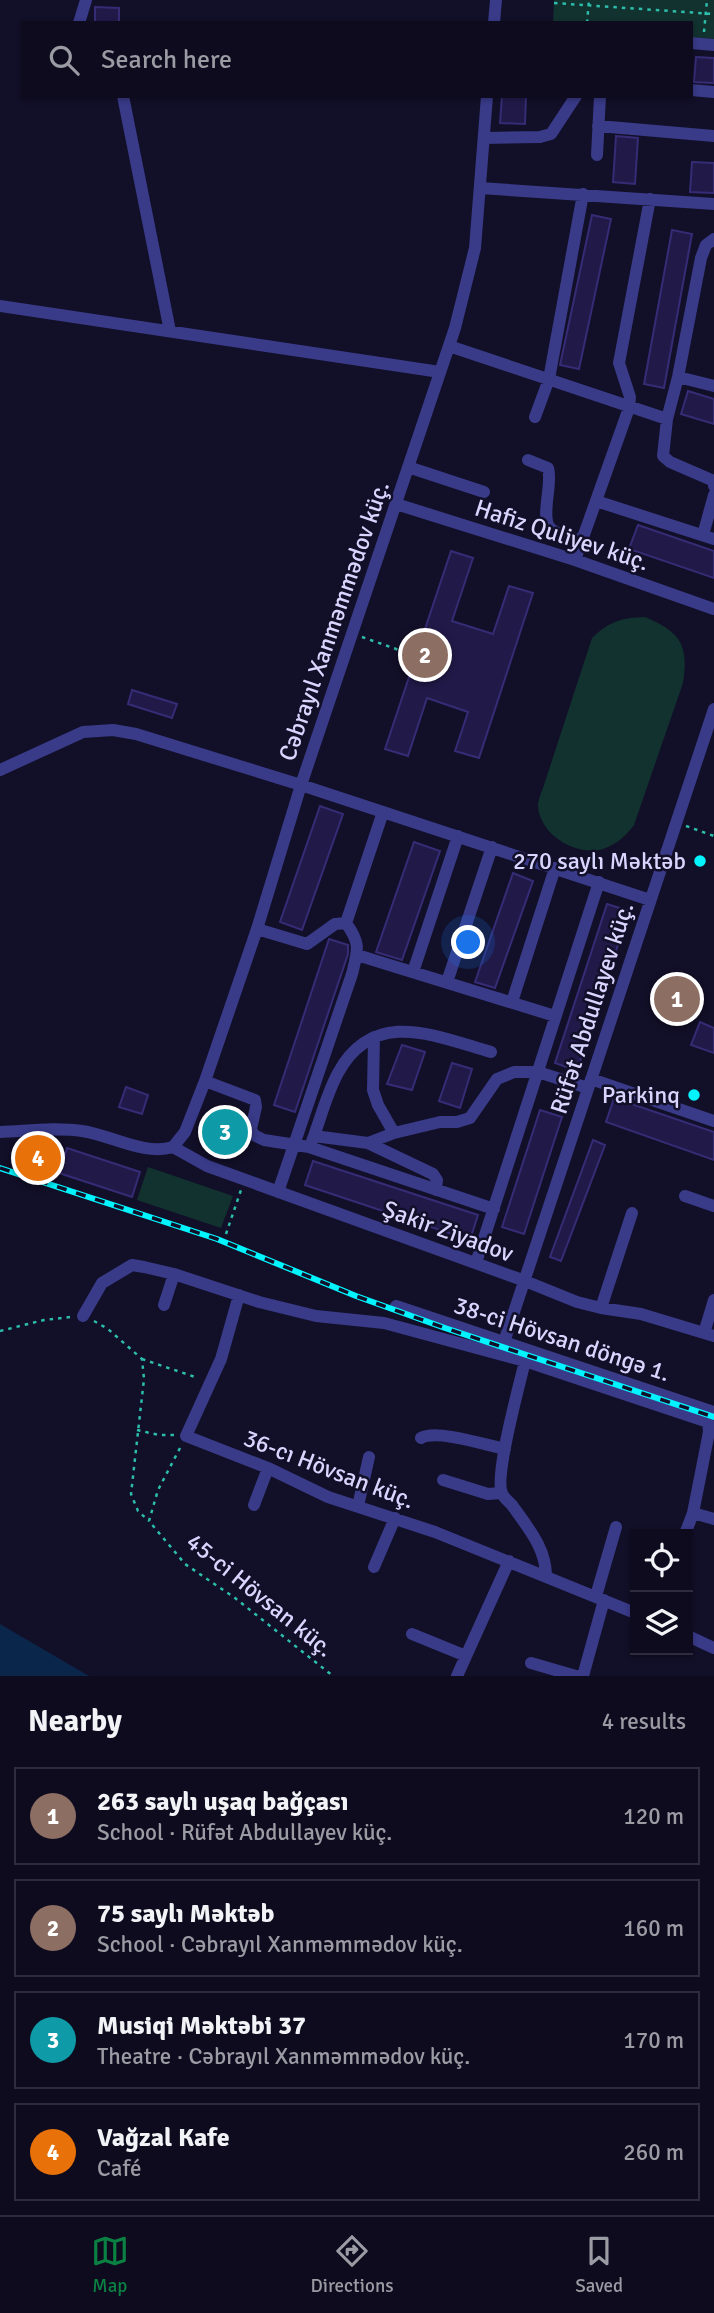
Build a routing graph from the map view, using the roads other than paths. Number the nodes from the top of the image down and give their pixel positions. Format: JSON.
{"nodes":[{"id":1,"x":86,"y":0,"type":"edge"},
{"id":2,"x":496,"y":0,"type":"edge"},
{"id":3,"x":80,"y":21,"type":"edge"},
{"id":4,"x":494,"y":21,"type":"edge"},
{"id":5,"x":693,"y":90,"type":"edge"},
{"id":6,"x":714,"y":92,"type":"edge"},
{"id":7,"x":122,"y":98,"type":"edge"},
{"id":8,"x":487,"y":98,"type":"edge"},
{"id":9,"x":575,"y":98,"type":"edge"},
{"id":10,"x":600,"y":98,"type":"edge"},
{"id":11,"x":598,"y":125,"type":"junction"},
{"id":12,"x":714,"y":136,"type":"edge"},
{"id":13,"x":484,"y":138,"type":"junction"},
{"id":14,"x":597,"y":155,"type":"dead end"},
{"id":15,"x":480,"y":188,"type":"junction"},
{"id":16,"x":583,"y":194,"type":"junction"},
{"id":17,"x":650,"y":199,"type":"junction"},
{"id":18,"x":714,"y":204,"type":"edge"},
{"id":19,"x":714,"y":239,"type":"edge"},
{"id":20,"x":0,"y":306,"type":"edge"},
{"id":21,"x":170,"y":331,"type":"junction"},
{"id":22,"x":449,"y":346,"type":"junction"},
{"id":23,"x":440,"y":372,"type":"junction"},
{"id":24,"x":678,"y":377,"type":"junction"},
{"id":25,"x":549,"y":379,"type":"junction"},
{"id":26,"x":714,"y":386,"type":"edge"},
{"id":27,"x":629,"y":408,"type":"junction"},
{"id":28,"x":535,"y":417,"type":"dead end"},
{"id":29,"x":667,"y":419,"type":"junction"},
{"id":30,"x":528,"y":460,"type":"dead end"},
{"id":31,"x":408,"y":467,"type":"junction"},
{"id":32,"x":714,"y":486,"type":"edge"},
{"id":33,"x":484,"y":492,"type":"dead end"},
{"id":34,"x":714,"y":495,"type":"edge"},
{"id":35,"x":596,"y":501,"type":"junction"},
{"id":36,"x":396,"y":504,"type":"junction"},
{"id":37,"x":708,"y":537,"type":"edge"},
{"id":38,"x":582,"y":541,"type":"junction"},
{"id":39,"x":575,"y":560,"type":"junction"},
{"id":40,"x":714,"y":608,"type":"edge"},
{"id":41,"x":714,"y":709,"type":"edge"},
{"id":42,"x":0,"y":770,"type":"edge"},
{"id":43,"x":301,"y":785,"type":"junction"},
{"id":44,"x":383,"y":812,"type":"junction"},
{"id":45,"x":458,"y":836,"type":"junction"},
{"id":46,"x":492,"y":847,"type":"junction"},
{"id":47,"x":555,"y":868,"type":"junction"},
{"id":48,"x":598,"y":883,"type":"junction"},
{"id":49,"x":650,"y":900,"type":"junction"},
{"id":50,"x":346,"y":923,"type":"junction"},
{"id":51,"x":257,"y":929,"type":"junction"},
{"id":52,"x":357,"y":955,"type":"junction"},
{"id":53,"x":413,"y":972,"type":"junction"},
{"id":54,"x":447,"y":982,"type":"junction"},
{"id":55,"x":512,"y":1002,"type":"junction"},
{"id":56,"x":555,"y":1016,"type":"junction"},
{"id":57,"x":373,"y":1037,"type":"junction"},
{"id":58,"x":491,"y":1052,"type":"dead end"},
{"id":59,"x":538,"y":1072,"type":"junction"},
{"id":60,"x":205,"y":1081,"type":"junction"},
{"id":61,"x":589,"y":1084,"type":"junction"},
{"id":62,"x":714,"y":1121,"type":"edge"},
{"id":63,"x":0,"y":1132,"type":"edge"},
{"id":64,"x":394,"y":1133,"type":"junction"},
{"id":65,"x":312,"y":1142,"type":"junction"},
{"id":66,"x":368,"y":1143,"type":"junction"},
{"id":67,"x":293,"y":1145,"type":"junction"},
{"id":68,"x":173,"y":1147,"type":"junction"},
{"id":69,"x":436,"y":1189,"type":"junction"},
{"id":70,"x":278,"y":1192,"type":"junction"},
{"id":71,"x":685,"y":1196,"type":"dead end"},
{"id":72,"x":714,"y":1206,"type":"edge"},
{"id":73,"x":494,"y":1209,"type":"junction"},
{"id":74,"x":632,"y":1213,"type":"dead end"},
{"id":75,"x":477,"y":1264,"type":"junction"},
{"id":76,"x":174,"y":1274,"type":"junction"},
{"id":77,"x":525,"y":1281,"type":"junction"},
{"id":78,"x":239,"y":1295,"type":"junction"},
{"id":79,"x":714,"y":1300,"type":"edge"},
{"id":80,"x":164,"y":1305,"type":"dead end"},
{"id":81,"x":396,"y":1306,"type":"dead end"},
{"id":82,"x":601,"y":1308,"type":"junction"},
{"id":83,"x":83,"y":1316,"type":"road end"},
{"id":84,"x":709,"y":1335,"type":"edge"},
{"id":85,"x":504,"y":1342,"type":"junction"},
{"id":86,"x":525,"y":1361,"type":"junction"},
{"id":87,"x":714,"y":1412,"type":"edge"},
{"id":88,"x":421,"y":1438,"type":"dead end"},
{"id":89,"x":505,"y":1449,"type":"junction"},
{"id":90,"x":369,"y":1457,"type":"dead end"},
{"id":91,"x":268,"y":1468,"type":"junction"},
{"id":92,"x":443,"y":1480,"type":"dead end"},
{"id":93,"x":501,"y":1493,"type":"junction"},
{"id":94,"x":254,"y":1505,"type":"dead end"},
{"id":95,"x":358,"y":1506,"type":"junction"},
{"id":96,"x":693,"y":1513,"type":"junction"},
{"id":97,"x":395,"y":1518,"type":"junction"},
{"id":98,"x":714,"y":1519,"type":"edge"},
{"id":99,"x":616,"y":1527,"type":"dead end"},
{"id":100,"x":687,"y":1529,"type":"edge"},
{"id":101,"x":509,"y":1561,"type":"junction"},
{"id":102,"x":374,"y":1567,"type":"dead end"},
{"id":103,"x":546,"y":1576,"type":"junction"},
{"id":104,"x":600,"y":1598,"type":"junction"},
{"id":105,"x":630,"y":1611,"type":"edge"},
{"id":106,"x":412,"y":1634,"type":"dead end"},
{"id":107,"x":693,"y":1638,"type":"edge"},
{"id":108,"x":714,"y":1648,"type":"edge"},
{"id":109,"x":466,"y":1656,"type":"junction"},
{"id":110,"x":531,"y":1662,"type":"dead end"},
{"id":111,"x":457,"y":1676,"type":"edge"},
{"id":112,"x":576,"y":1676,"type":"edge"},
{"id":113,"x":583,"y":1676,"type":"edge"}],
"edges":[{"from":1,"to":3,"type":"street"},
{"from":2,"to":4,"type":"street"},
{"from":5,"to":6,"type":"street"},
{"from":7,"to":21,"type":"street"},
{"from":8,"to":13,"type":"street","name":"Cəbrayıl Xanməmmədov küç."},
{"from":9,"to":13,"type":"street"},
{"from":10,"to":11,"type":"street"},
{"from":11,"to":12,"type":"street"},
{"from":11,"to":14,"type":"street"},
{"from":13,"to":15,"type":"street","name":"Cəbrayıl Xanməmmədov küç."},
{"from":15,"to":16,"type":"street"},
{"from":15,"to":22,"type":"street","name":"Cəbrayıl Xanməmmədov küç."},
{"from":16,"to":17,"type":"street"},
{"from":16,"to":25,"type":"street"},
{"from":17,"to":18,"type":"street"},
{"from":17,"to":27,"type":"street"},
{"from":19,"to":24,"type":"street"},
{"from":20,"to":21,"type":"street"},
{"from":21,"to":23,"type":"street"},
{"from":22,"to":23,"type":"street","name":"Cəbrayıl Xanməmmədov küç."},
{"from":22,"to":25,"type":"street"},
{"from":23,"to":31,"type":"street","name":"Cəbrayıl Xanməmmədov küç."},
{"from":24,"to":26,"type":"street"},
{"from":24,"to":29,"type":"street"},
{"from":25,"to":27,"type":"street"},
{"from":25,"to":28,"type":"street"},
{"from":27,"to":29,"type":"street"},
{"from":27,"to":35,"type":"street"},
{"from":29,"to":32,"type":"street"},
{"from":30,"to":38,"type":"street"},
{"from":31,"to":33,"type":"street"},
{"from":31,"to":36,"type":"street","name":"Cəbrayıl Xanməmmədov küç."},
{"from":34,"to":37,"type":"street"},
{"from":35,"to":37,"type":"street"},
{"from":35,"to":38,"type":"street"},
{"from":36,"to":39,"type":"street","name":"Hafiz Quliyev küç."},
{"from":36,"to":43,"type":"street","name":"Cəbrayıl Xanməmmədov küç."},
{"from":38,"to":39,"type":"street"},
{"from":39,"to":40,"type":"street","name":"Hafiz Quliyev küç."},
{"from":41,"to":49,"type":"street","name":"Rüfət Abdullayev küç."},
{"from":42,"to":43,"type":"street"},
{"from":43,"to":44,"type":"street"},
{"from":43,"to":51,"type":"street","name":"Cəbrayıl Xanməmmədov küç."},
{"from":44,"to":45,"type":"street"},
{"from":44,"to":50,"type":"street"},
{"from":45,"to":46,"type":"street"},
{"from":45,"to":53,"type":"street"},
{"from":46,"to":47,"type":"street"},
{"from":46,"to":54,"type":"street"},
{"from":47,"to":48,"type":"street"},
{"from":47,"to":55,"type":"street"},
{"from":48,"to":49,"type":"street"},
{"from":48,"to":56,"type":"street"},
{"from":49,"to":61,"type":"street","name":"Rüfət Abdullayev küç."},
{"from":50,"to":51,"type":"street"},
{"from":50,"to":52,"type":"street"},
{"from":51,"to":60,"type":"street","name":"Cəbrayıl Xanməmmədov küç."},
{"from":52,"to":53,"type":"street"},
{"from":52,"to":67,"type":"street"},
{"from":53,"to":54,"type":"street"},
{"from":54,"to":55,"type":"street"},
{"from":55,"to":56,"type":"street"},
{"from":56,"to":59,"type":"street"},
{"from":57,"to":58,"type":"street"},
{"from":57,"to":64,"type":"street"},
{"from":57,"to":65,"type":"street"},
{"from":59,"to":61,"type":"street"},
{"from":59,"to":64,"type":"street"},
{"from":59,"to":73,"type":"street"},
{"from":60,"to":67,"type":"street"},
{"from":60,"to":68,"type":"street","name":"Cəbrayıl Xanməmmədov küç."},
{"from":61,"to":62,"type":"street"},
{"from":61,"to":77,"type":"street","name":"Rüfət Abdullayev küç."},
{"from":63,"to":68,"type":"street"},
{"from":64,"to":66,"type":"street"},
{"from":65,"to":66,"type":"street"},
{"from":65,"to":67,"type":"street"},
{"from":65,"to":69,"type":"street"},
{"from":66,"to":69,"type":"street"},
{"from":67,"to":70,"type":"street"},
{"from":68,"to":70,"type":"street","name":"Şakir Ziyadov"},
{"from":69,"to":73,"type":"street"},
{"from":70,"to":75,"type":"street","name":"Şakir Ziyadov"},
{"from":71,"to":72,"type":"street"},
{"from":73,"to":75,"type":"street"},
{"from":74,"to":82,"type":"street"},
{"from":75,"to":77,"type":"street","name":"Şakir Ziyadov"},
{"from":76,"to":78,"type":"street"},
{"from":76,"to":80,"type":"street"},
{"from":76,"to":83,"type":"street"},
{"from":77,"to":82,"type":"street","name":"Şakir Ziyadov"},
{"from":77,"to":85,"type":"street","name":"Rüfət Abdullayev küç."},
{"from":78,"to":86,"type":"street"},
{"from":78,"to":91,"type":"street","name":"36-cı Hövsan küç."},
{"from":79,"to":84,"type":"street"},
{"from":81,"to":85,"type":"street","name":"38-ci Hövsan döngə 1."},
{"from":82,"to":84,"type":"street","name":"Şakir Ziyadov"},
{"from":85,"to":87,"type":"street","name":"38-ci Hövsan döngə 1."},
{"from":86,"to":89,"type":"street"},
{"from":86,"to":96,"type":"street"},
{"from":88,"to":89,"type":"street"},
{"from":89,"to":93,"type":"street"},
{"from":90,"to":95,"type":"street"},
{"from":91,"to":94,"type":"street"},
{"from":91,"to":95,"type":"street","name":"36-cı Hövsan küç."},
{"from":92,"to":93,"type":"street"},
{"from":93,"to":103,"type":"street"},
{"from":95,"to":97,"type":"street","name":"36-cı Hövsan küç."},
{"from":96,"to":98,"type":"street"},
{"from":96,"to":100,"type":"street"},
{"from":97,"to":101,"type":"street","name":"36-cı Hövsan küç."},
{"from":97,"to":102,"type":"street"},
{"from":99,"to":104,"type":"street"},
{"from":101,"to":103,"type":"street","name":"36-cı Hövsan küç."},
{"from":101,"to":109,"type":"street"},
{"from":103,"to":104,"type":"street","name":"36-cı Hövsan küç."},
{"from":104,"to":105,"type":"street","name":"36-cı Hövsan küç."},
{"from":104,"to":113,"type":"street"},
{"from":106,"to":109,"type":"street"},
{"from":107,"to":108,"type":"street"},
{"from":109,"to":111,"type":"street"},
{"from":110,"to":112,"type":"street"}]}
